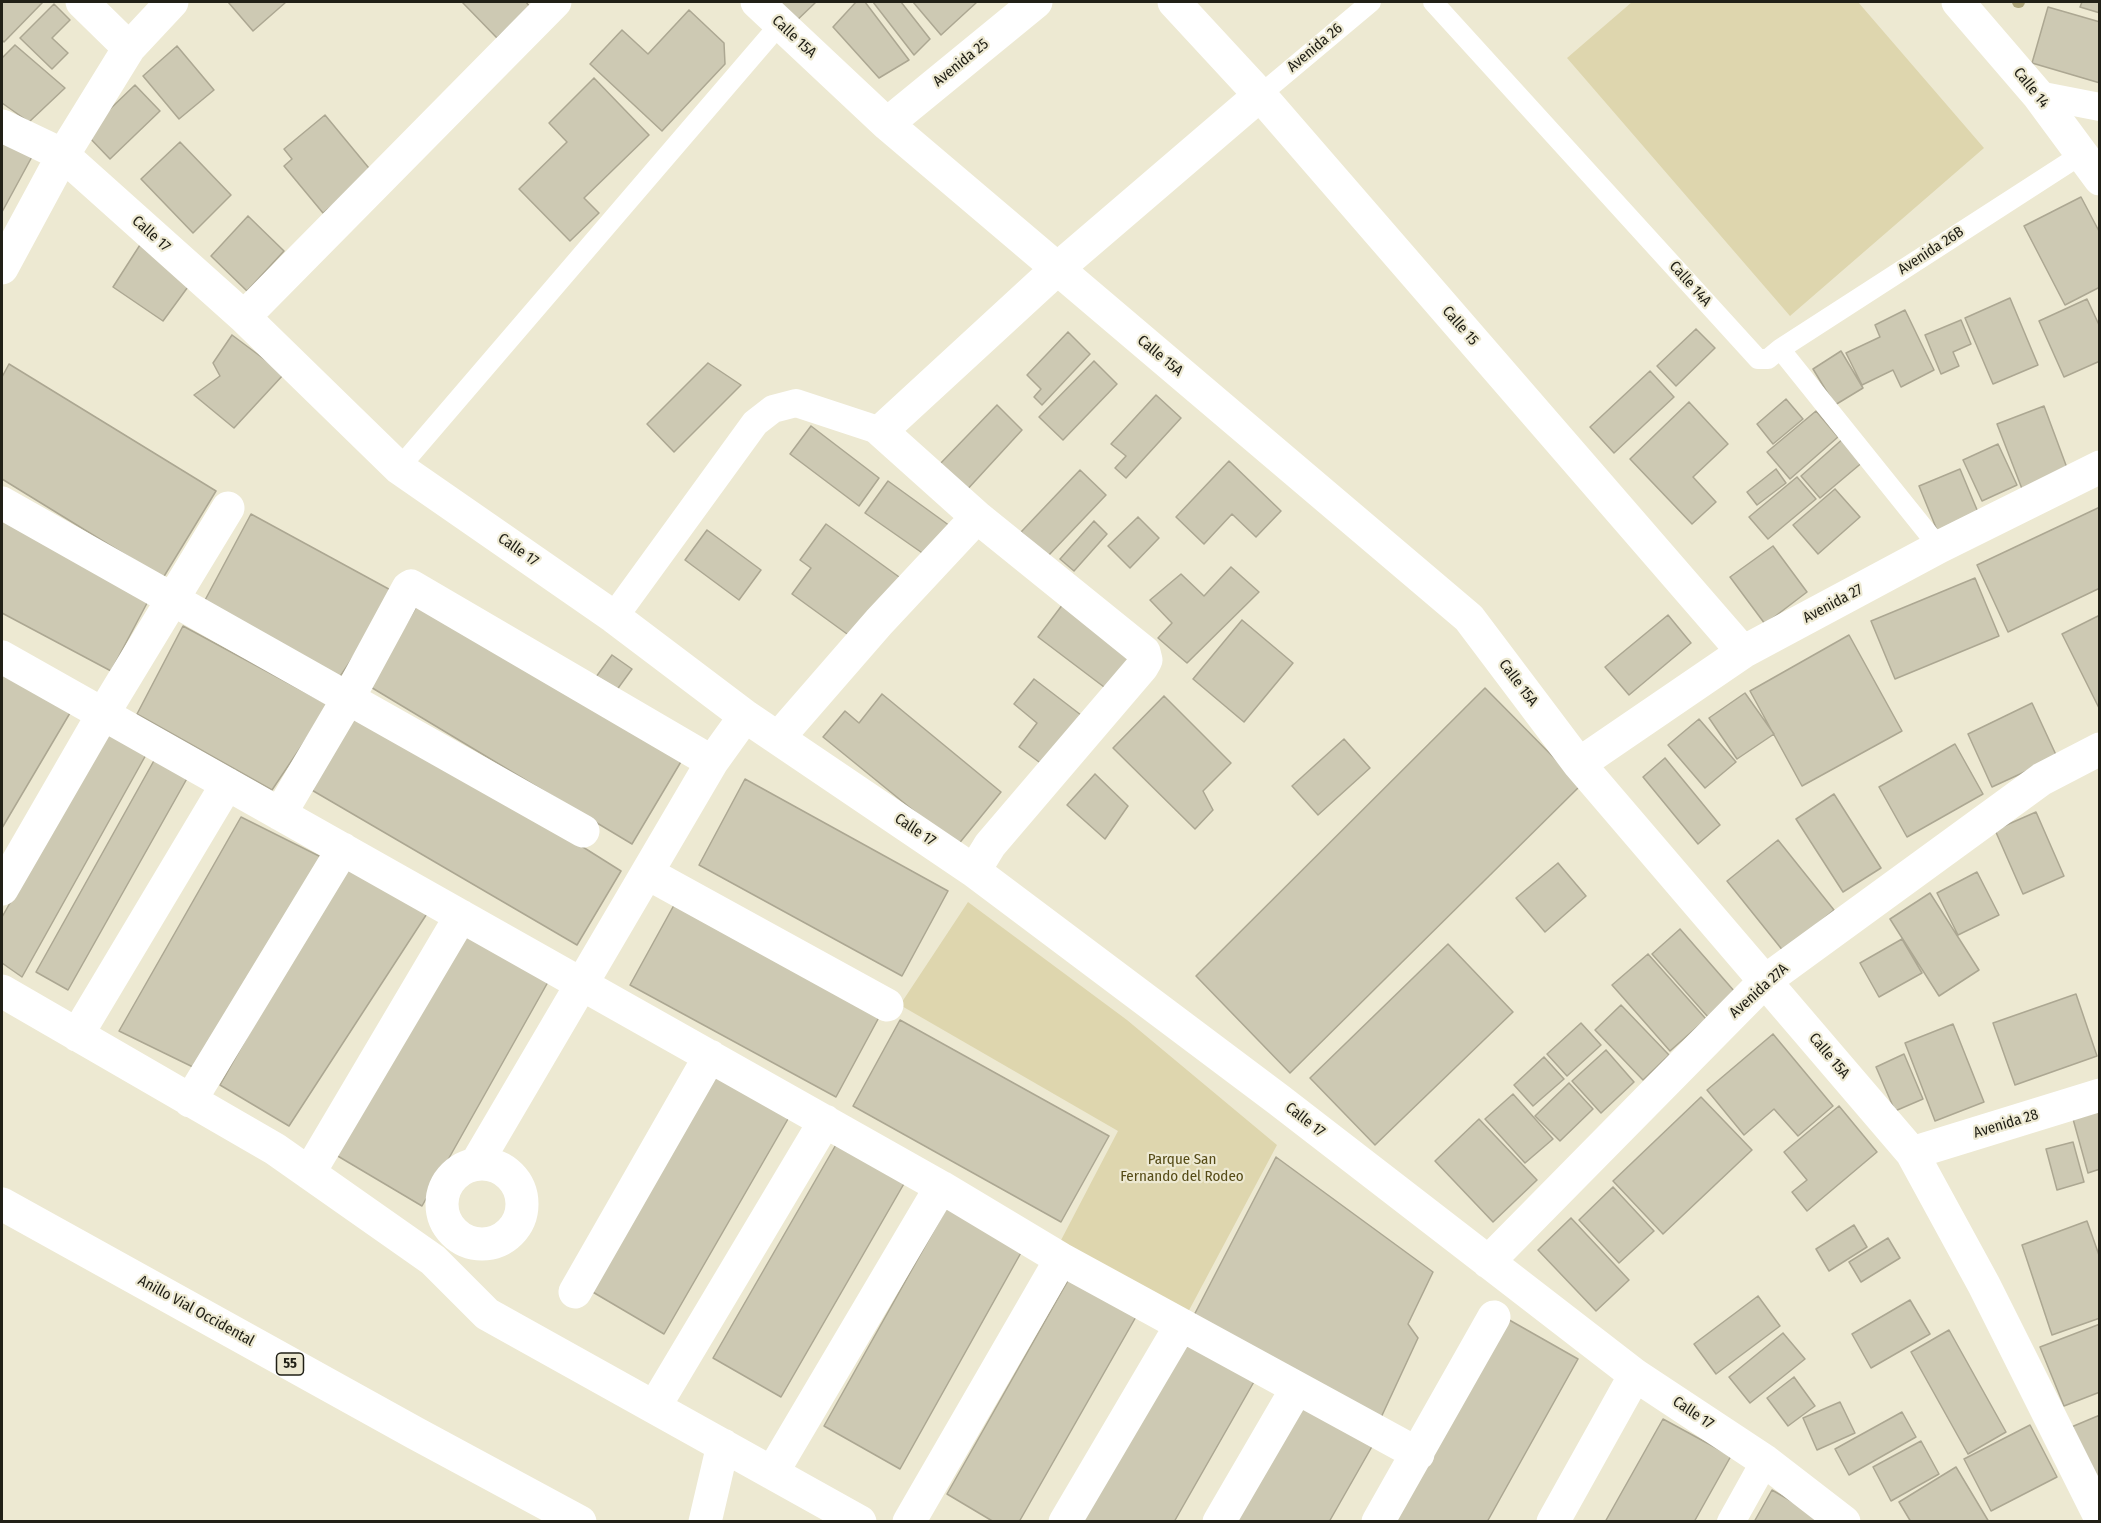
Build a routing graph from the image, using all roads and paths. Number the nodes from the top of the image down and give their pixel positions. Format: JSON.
{"nodes":[{"id":1,"x":82,"y":2,"type":"edge"},
{"id":2,"x":172,"y":2,"type":"edge"},
{"id":3,"x":555,"y":2,"type":"edge"},
{"id":4,"x":1036,"y":2,"type":"edge"},
{"id":5,"x":1174,"y":2,"type":"edge"},
{"id":6,"x":1371,"y":2,"type":"edge"},
{"id":7,"x":1433,"y":2,"type":"edge"},
{"id":8,"x":1958,"y":2,"type":"edge"},
{"id":9,"x":768,"y":13,"type":"edge"},
{"id":10,"x":129,"y":48,"type":"junction"},
{"id":11,"x":1260,"y":95,"type":"junction"},
{"id":12,"x":2037,"y":95,"type":"junction"},
{"id":13,"x":2100,"y":107,"type":"edge"},
{"id":14,"x":887,"y":124,"type":"junction"},
{"id":15,"x":2,"y":126,"type":"edge"},
{"id":16,"x":63,"y":155,"type":"junction"},
{"id":17,"x":2091,"y":166,"type":"edge"},
{"id":18,"x":2,"y":268,"type":"edge"},
{"id":19,"x":1057,"y":269,"type":"junction"},
{"id":20,"x":244,"y":317,"type":"junction"},
{"id":21,"x":1780,"y":349,"type":"junction"},
{"id":22,"x":881,"y":431,"type":"junction"},
{"id":23,"x":2100,"y":467,"type":"edge"},
{"id":24,"x":399,"y":468,"type":"junction"},
{"id":25,"x":2,"y":503,"type":"edge"},
{"id":26,"x":228,"y":508,"type":"dead end"},
{"id":27,"x":977,"y":517,"type":"junction"},
{"id":28,"x":1939,"y":548,"type":"junction"},
{"id":29,"x":174,"y":601,"type":"junction"},
{"id":30,"x":614,"y":616,"type":"junction"},
{"id":31,"x":1743,"y":652,"type":"junction"},
{"id":32,"x":2,"y":657,"type":"edge"},
{"id":33,"x":349,"y":697,"type":"junction"},
{"id":34,"x":103,"y":714,"type":"junction"},
{"id":35,"x":746,"y":716,"type":"junction"},
{"id":36,"x":779,"y":737,"type":"junction"},
{"id":37,"x":2100,"y":749,"type":"edge"},
{"id":38,"x":712,"y":762,"type":"junction"},
{"id":39,"x":1579,"y":764,"type":"junction"},
{"id":40,"x":227,"y":784,"type":"junction"},
{"id":41,"x":280,"y":814,"type":"junction"},
{"id":42,"x":583,"y":831,"type":"dead end"},
{"id":43,"x":343,"y":849,"type":"junction"},
{"id":44,"x":974,"y":871,"type":"junction"},
{"id":45,"x":647,"y":873,"type":"junction"},
{"id":46,"x":2,"y":889,"type":"edge"},
{"id":47,"x":462,"y":916,"type":"junction"},
{"id":48,"x":1765,"y":981,"type":"junction"},
{"id":49,"x":582,"y":984,"type":"junction"},
{"id":50,"x":2,"y":991,"type":"edge"},
{"id":51,"x":886,"y":1005,"type":"dead end"},
{"id":52,"x":77,"y":1035,"type":"junction"},
{"id":53,"x":710,"y":1056,"type":"junction"},
{"id":54,"x":2100,"y":1095,"type":"edge"},
{"id":55,"x":190,"y":1101,"type":"junction"},
{"id":56,"x":825,"y":1121,"type":"junction"},
{"id":57,"x":1912,"y":1153,"type":"junction"},
{"id":58,"x":476,"y":1164,"type":"dead end"},
{"id":59,"x":309,"y":1173,"type":"junction"},
{"id":60,"x":941,"y":1187,"type":"junction"},
{"id":61,"x":2,"y":1203,"type":"edge"},
{"id":62,"x":1061,"y":1259,"type":"junction"},
{"id":63,"x":1488,"y":1262,"type":"junction"},
{"id":64,"x":1514,"y":1282,"type":"junction"},
{"id":65,"x":574,"y":1292,"type":"dead end"},
{"id":66,"x":1494,"y":1317,"type":"joint"},
{"id":67,"x":1181,"y":1325,"type":"junction"},
{"id":68,"x":1635,"y":1375,"type":"junction"},
{"id":69,"x":1296,"y":1388,"type":"junction"},
{"id":70,"x":655,"y":1406,"type":"junction"},
{"id":71,"x":723,"y":1445,"type":"junction"},
{"id":72,"x":1418,"y":1454,"type":"junction"},
{"id":73,"x":1765,"y":1461,"type":"junction"},
{"id":74,"x":772,"y":1473,"type":"junction"},
{"id":75,"x":2100,"y":1517,"type":"edge"},
{"id":76,"x":580,"y":1521,"type":"edge"},
{"id":77,"x":705,"y":1521,"type":"edge"},
{"id":78,"x":860,"y":1521,"type":"edge"},
{"id":79,"x":909,"y":1521,"type":"edge"},
{"id":80,"x":1065,"y":1521,"type":"edge"},
{"id":81,"x":1219,"y":1521,"type":"edge"},
{"id":82,"x":1378,"y":1521,"type":"edge"},
{"id":83,"x":1553,"y":1521,"type":"edge"},
{"id":84,"x":1731,"y":1521,"type":"edge"},
{"id":85,"x":1844,"y":1521,"type":"edge"}],
"edges":[{"from":1,"to":10,"type":"main road"},
{"from":2,"to":10,"type":"main road"},
{"from":3,"to":20,"type":"main road"},
{"from":4,"to":14,"type":"main road","name":"Avenida 25"},
{"from":5,"to":11,"type":"main road","name":"Calle 15"},
{"from":6,"to":11,"type":"lane","name":"Avenida 26"},
{"from":7,"to":21,"type":"lane","name":"Calle 14A"},
{"from":8,"to":12,"type":"main road","name":"Calle 14"},
{"from":9,"to":14,"type":"main road","name":"Calle 15A"},
{"from":9,"to":24,"type":"lane"},
{"from":10,"to":16,"type":"main road"},
{"from":11,"to":19,"type":"main road"},
{"from":11,"to":31,"type":"main road","name":"Calle 15"},
{"from":12,"to":13,"type":"street"},
{"from":12,"to":17,"type":"main road","name":"Calle 14"},
{"from":14,"to":19,"type":"main road","name":"Calle 15A"},
{"from":15,"to":16,"type":"main road","name":"Calle 17"},
{"from":16,"to":18,"type":"main road"},
{"from":16,"to":20,"type":"main road","name":"Calle 17"},
{"from":17,"to":21,"type":"lane","name":"Avenida 26B"},
{"from":19,"to":22,"type":"main road"},
{"from":19,"to":39,"type":"main road","name":"Calle 15A"},
{"from":20,"to":24,"type":"main road","name":"Calle 17"},
{"from":21,"to":28,"type":"lane"},
{"from":22,"to":27,"type":"main road"},
{"from":22,"to":30,"type":"street"},
{"from":23,"to":28,"type":"main road","name":"Avenida 27"},
{"from":24,"to":30,"type":"main road","name":"Calle 17"},
{"from":25,"to":29,"type":"main road"},
{"from":26,"to":29,"type":"main road"},
{"from":27,"to":36,"type":"main road"},
{"from":27,"to":44,"type":"main road"},
{"from":28,"to":31,"type":"main road","name":"Avenida 27"},
{"from":29,"to":33,"type":"main road"},
{"from":29,"to":34,"type":"main road"},
{"from":30,"to":35,"type":"main road","name":"Calle 17"},
{"from":31,"to":39,"type":"main road","name":"Avenida 27"},
{"from":32,"to":34,"type":"main road"},
{"from":33,"to":38,"type":"main road"},
{"from":33,"to":41,"type":"main road"},
{"from":33,"to":42,"type":"main road"},
{"from":34,"to":40,"type":"main road"},
{"from":34,"to":46,"type":"main road"},
{"from":35,"to":36,"type":"main road","name":"Calle 17"},
{"from":35,"to":38,"type":"main road"},
{"from":36,"to":44,"type":"main road","name":"Calle 17"},
{"from":37,"to":48,"type":"main road","name":"Avenida 27A"},
{"from":38,"to":45,"type":"main road"},
{"from":39,"to":48,"type":"main road","name":"Calle 15A"},
{"from":40,"to":41,"type":"main road"},
{"from":40,"to":52,"type":"main road"},
{"from":41,"to":43,"type":"main road"},
{"from":43,"to":47,"type":"main road"},
{"from":43,"to":55,"type":"main road"},
{"from":44,"to":63,"type":"main road","name":"Calle 17"},
{"from":45,"to":49,"type":"main road"},
{"from":45,"to":51,"type":"main road"},
{"from":47,"to":49,"type":"main road"},
{"from":47,"to":59,"type":"main road"},
{"from":48,"to":57,"type":"main road","name":"Calle 15A"},
{"from":48,"to":63,"type":"main road","name":"Avenida 27A"},
{"from":49,"to":53,"type":"main road"},
{"from":49,"to":58,"type":"main road"},
{"from":50,"to":52,"type":"main road"},
{"from":52,"to":55,"type":"main road"},
{"from":53,"to":56,"type":"main road"},
{"from":53,"to":65,"type":"main road"},
{"from":54,"to":57,"type":"main road","name":"Avenida 28"},
{"from":55,"to":59,"type":"main road"},
{"from":56,"to":60,"type":"main road"},
{"from":56,"to":70,"type":"main road"},
{"from":57,"to":75,"type":"main road","name":"Calle 15A"},
{"from":59,"to":70,"type":"main road"},
{"from":60,"to":62,"type":"main road"},
{"from":60,"to":74,"type":"main road"},
{"from":61,"to":76,"type":"main road","name":"Anillo Vial Occidental","number":"55"},
{"from":62,"to":67,"type":"main road"},
{"from":62,"to":79,"type":"main road"},
{"from":63,"to":64,"type":"main road","name":"Calle 17"},
{"from":64,"to":66,"type":"street"},
{"from":64,"to":68,"type":"main road","name":"Calle 17"},
{"from":66,"to":72,"type":"main road"},
{"from":67,"to":69,"type":"main road"},
{"from":67,"to":80,"type":"main road"},
{"from":68,"to":73,"type":"main road","name":"Calle 17"},
{"from":68,"to":83,"type":"main road"},
{"from":69,"to":72,"type":"main road"},
{"from":69,"to":81,"type":"main road"},
{"from":70,"to":71,"type":"main road"},
{"from":71,"to":74,"type":"main road"},
{"from":71,"to":77,"type":"main road"},
{"from":72,"to":82,"type":"main road"},
{"from":73,"to":84,"type":"street"},
{"from":73,"to":85,"type":"main road","name":"Calle 17"},
{"from":74,"to":78,"type":"main road"}]}
